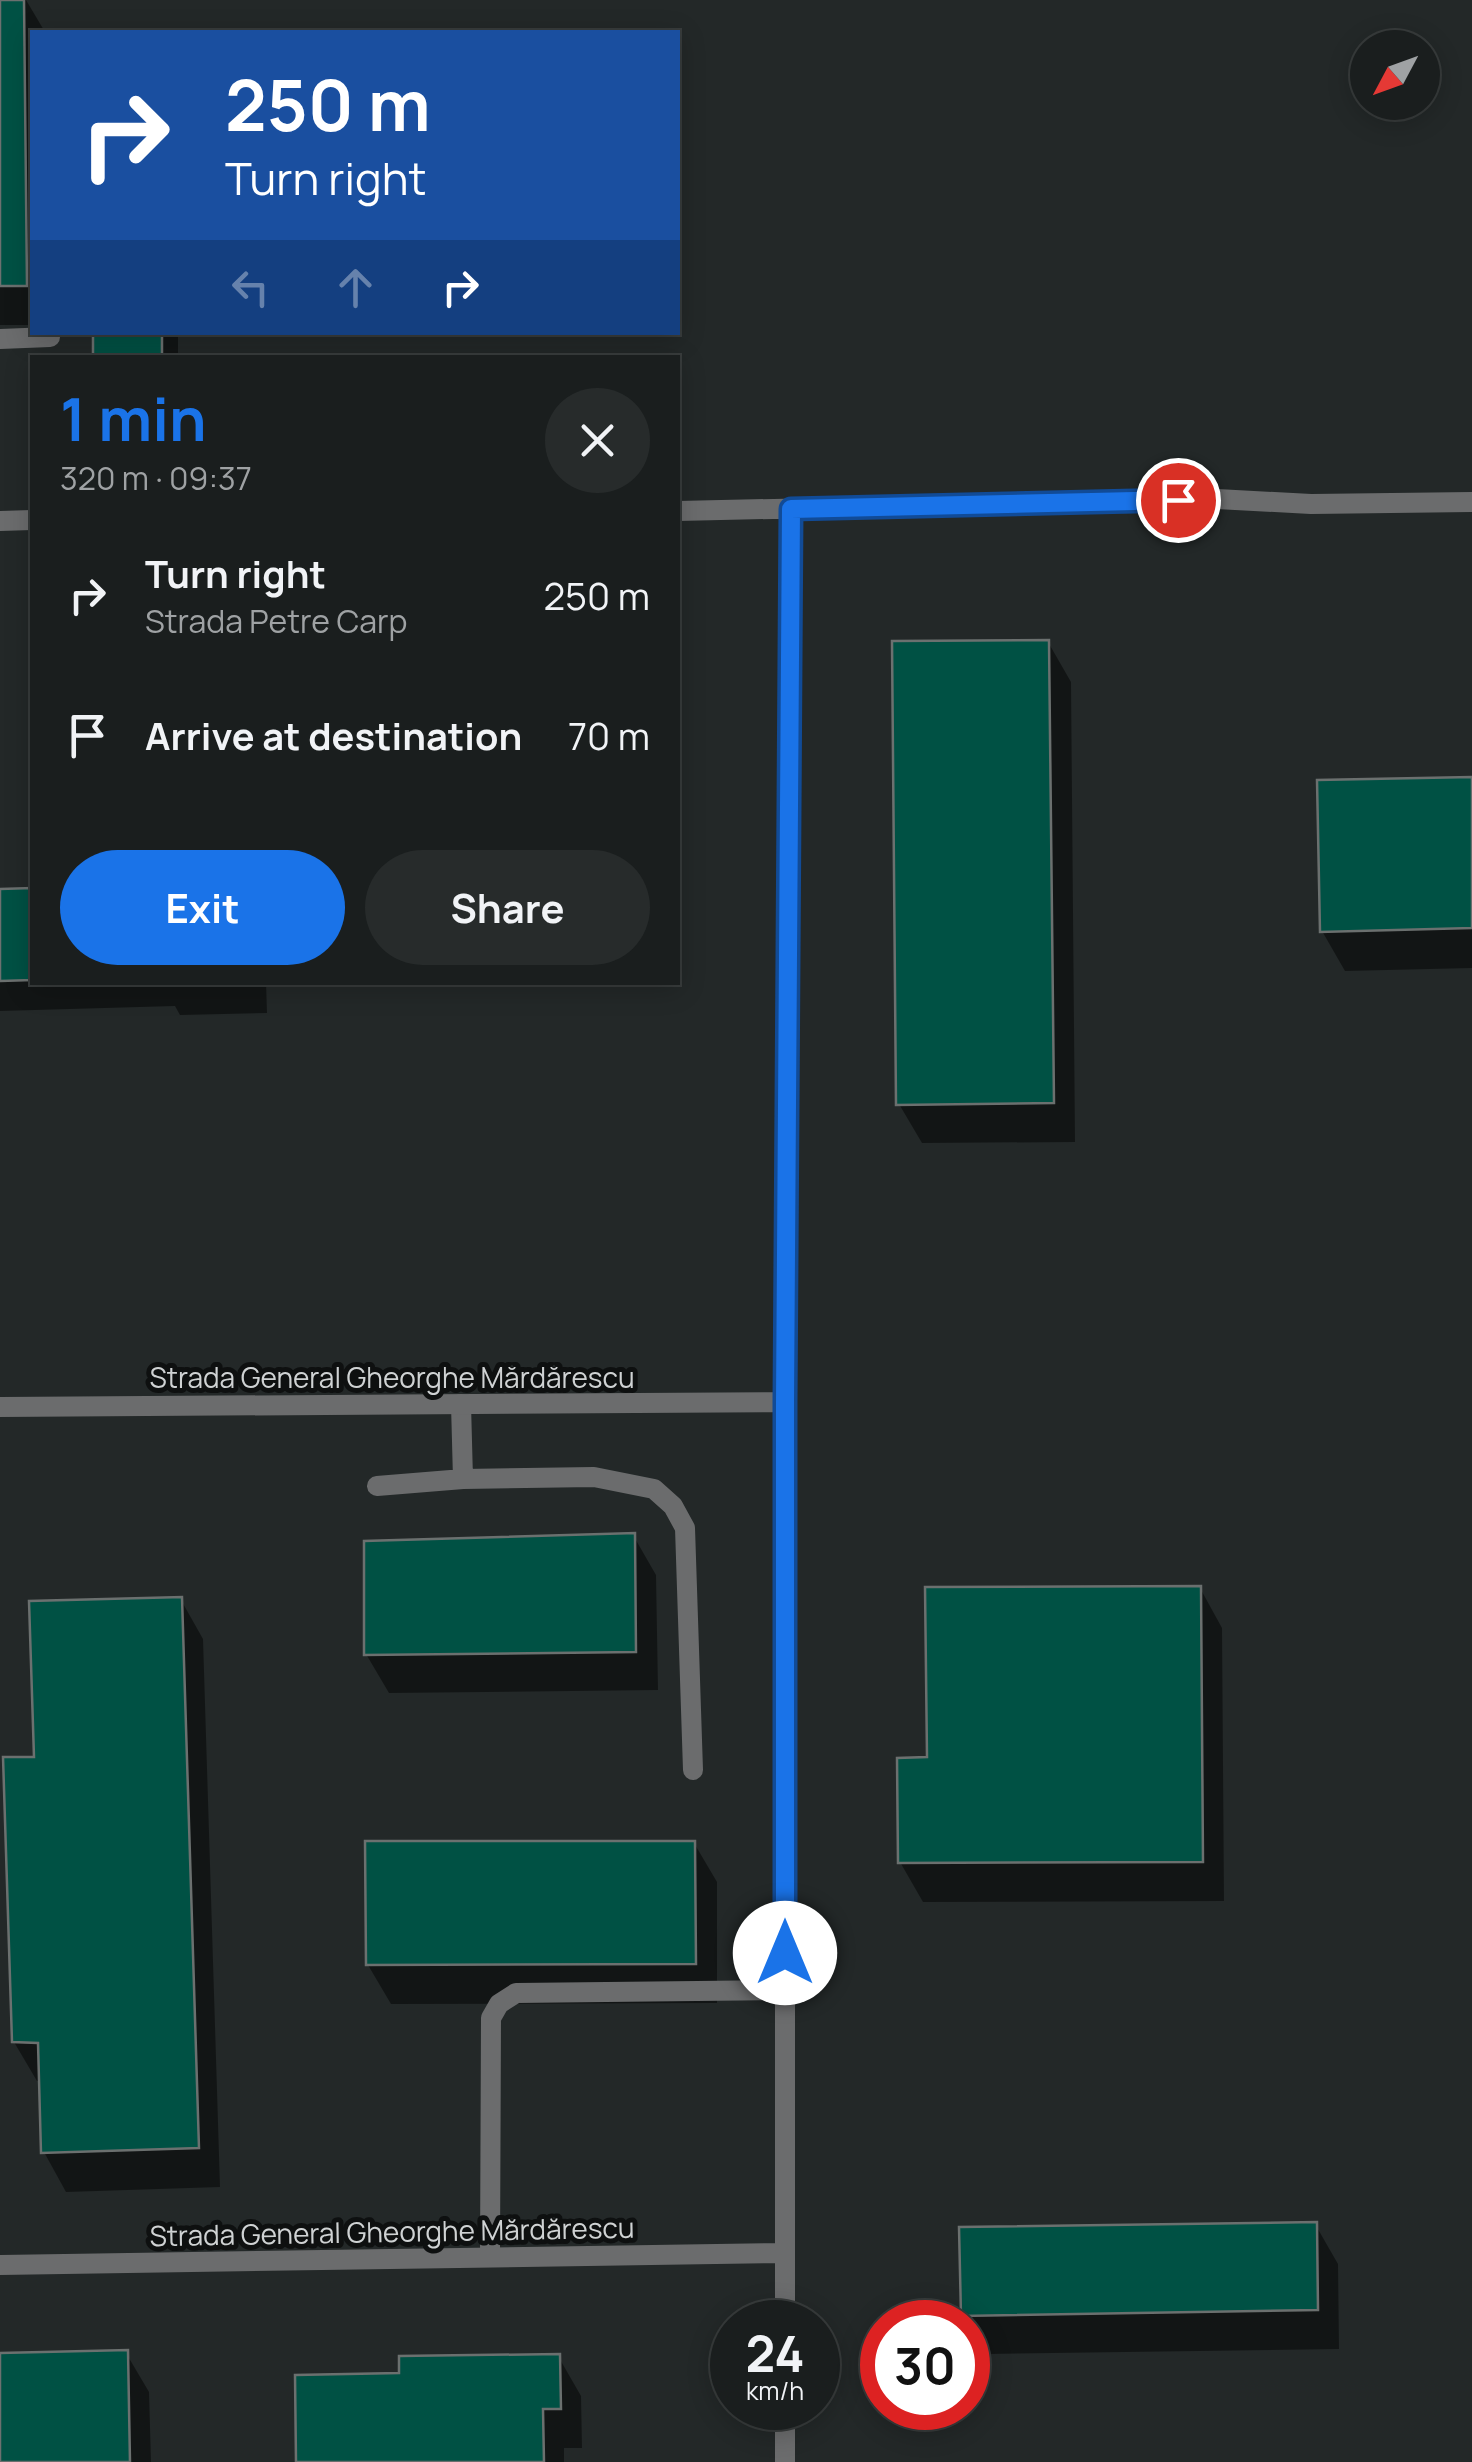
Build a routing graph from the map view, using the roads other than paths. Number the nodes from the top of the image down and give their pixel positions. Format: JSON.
{"nodes":[{"id":1,"x":50,"y":338,"type":"dead end"},
{"id":2,"x":0,"y":339,"type":"edge"},
{"id":3,"x":1472,"y":502,"type":"edge"},
{"id":4,"x":791,"y":509,"type":"junction"},
{"id":5,"x":680,"y":511,"type":"edge"},
{"id":6,"x":30,"y":520,"type":"edge"},
{"id":7,"x":0,"y":521,"type":"edge"},
{"id":8,"x":785,"y":1402,"type":"junction"},
{"id":9,"x":462,"y":1404,"type":"junction"},
{"id":10,"x":0,"y":1407,"type":"edge"},
{"id":11,"x":463,"y":1478,"type":"junction"},
{"id":12,"x":377,"y":1486,"type":"dead end"},
{"id":13,"x":693,"y":1770,"type":"dead end"},
{"id":14,"x":785,"y":1990,"type":"junction"},
{"id":15,"x":785,"y":2253,"type":"junction"},
{"id":16,"x":490,"y":2257,"type":"junction"},
{"id":17,"x":0,"y":2264,"type":"edge"},
{"id":18,"x":785,"y":2300,"type":"edge"},
{"id":19,"x":785,"y":2430,"type":"edge"},
{"id":20,"x":785,"y":2462,"type":"edge"}],
"edges":[{"from":1,"to":2,"type":"street"},
{"from":3,"to":4,"type":"street"},
{"from":4,"to":5,"type":"street"},
{"from":4,"to":8,"type":"street"},
{"from":6,"to":7,"type":"street"},
{"from":8,"to":9,"type":"street","name":"Strada General Gheorghe Mărdărescu"},
{"from":8,"to":14,"type":"street"},
{"from":9,"to":10,"type":"street","name":"Strada General Gheorghe Mărdărescu"},
{"from":9,"to":11,"type":"street"},
{"from":11,"to":12,"type":"street"},
{"from":11,"to":13,"type":"street"},
{"from":14,"to":15,"type":"street"},
{"from":14,"to":16,"type":"street"},
{"from":15,"to":16,"type":"street","name":"Strada General Gheorghe Mărdărescu"},
{"from":15,"to":18,"type":"street"},
{"from":16,"to":17,"type":"street","name":"Strada General Gheorghe Mărdărescu"},
{"from":19,"to":20,"type":"street"}]}
